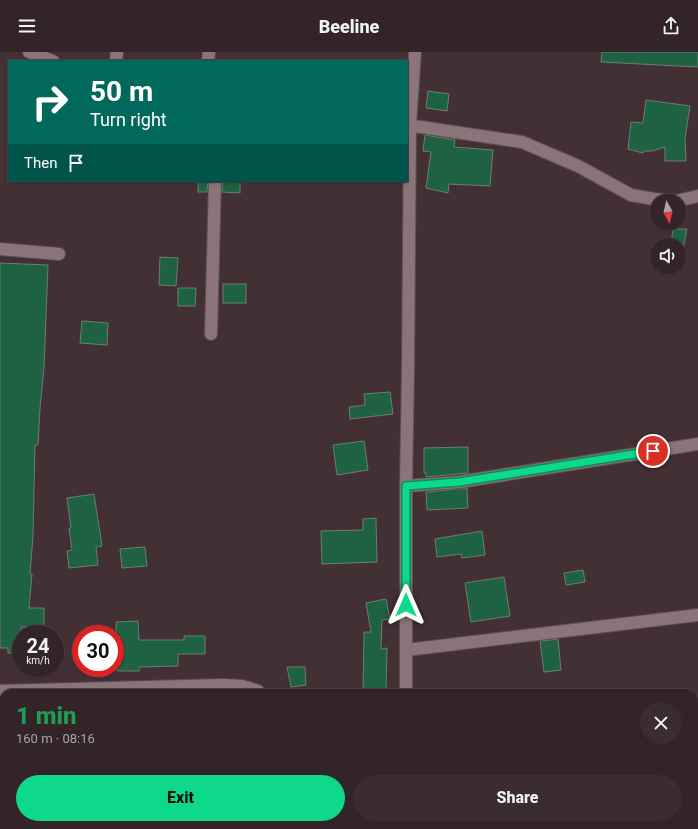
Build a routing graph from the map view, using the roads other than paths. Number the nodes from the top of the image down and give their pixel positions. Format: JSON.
{"nodes":[{"id":1,"x":29,"y":52,"type":"edge"},
{"id":2,"x":415,"y":52,"type":"edge"},
{"id":3,"x":50,"y":60,"type":"edge"},
{"id":4,"x":409,"y":125,"type":"edge"},
{"id":5,"x":215,"y":182,"type":"edge"},
{"id":6,"x":698,"y":196,"type":"edge"},
{"id":7,"x":0,"y":249,"type":"edge"},
{"id":8,"x":59,"y":254,"type":"dead end"},
{"id":9,"x":211,"y":334,"type":"dead end"},
{"id":10,"x":698,"y":444,"type":"edge"},
{"id":11,"x":406,"y":486,"type":"junction"},
{"id":12,"x":698,"y":616,"type":"edge"},
{"id":13,"x":406,"y":650,"type":"junction"},
{"id":14,"x":74,"y":689,"type":"edge"},
{"id":15,"x":252,"y":689,"type":"edge"},
{"id":16,"x":406,"y":689,"type":"edge"}],
"edges":[{"from":1,"to":3,"type":"street"},
{"from":2,"to":4,"type":"street"},
{"from":4,"to":6,"type":"street"},
{"from":4,"to":11,"type":"street"},
{"from":5,"to":9,"type":"street"},
{"from":7,"to":8,"type":"street"},
{"from":10,"to":11,"type":"street"},
{"from":11,"to":13,"type":"street"},
{"from":12,"to":13,"type":"street"},
{"from":13,"to":16,"type":"street"},
{"from":14,"to":15,"type":"street"}]}
